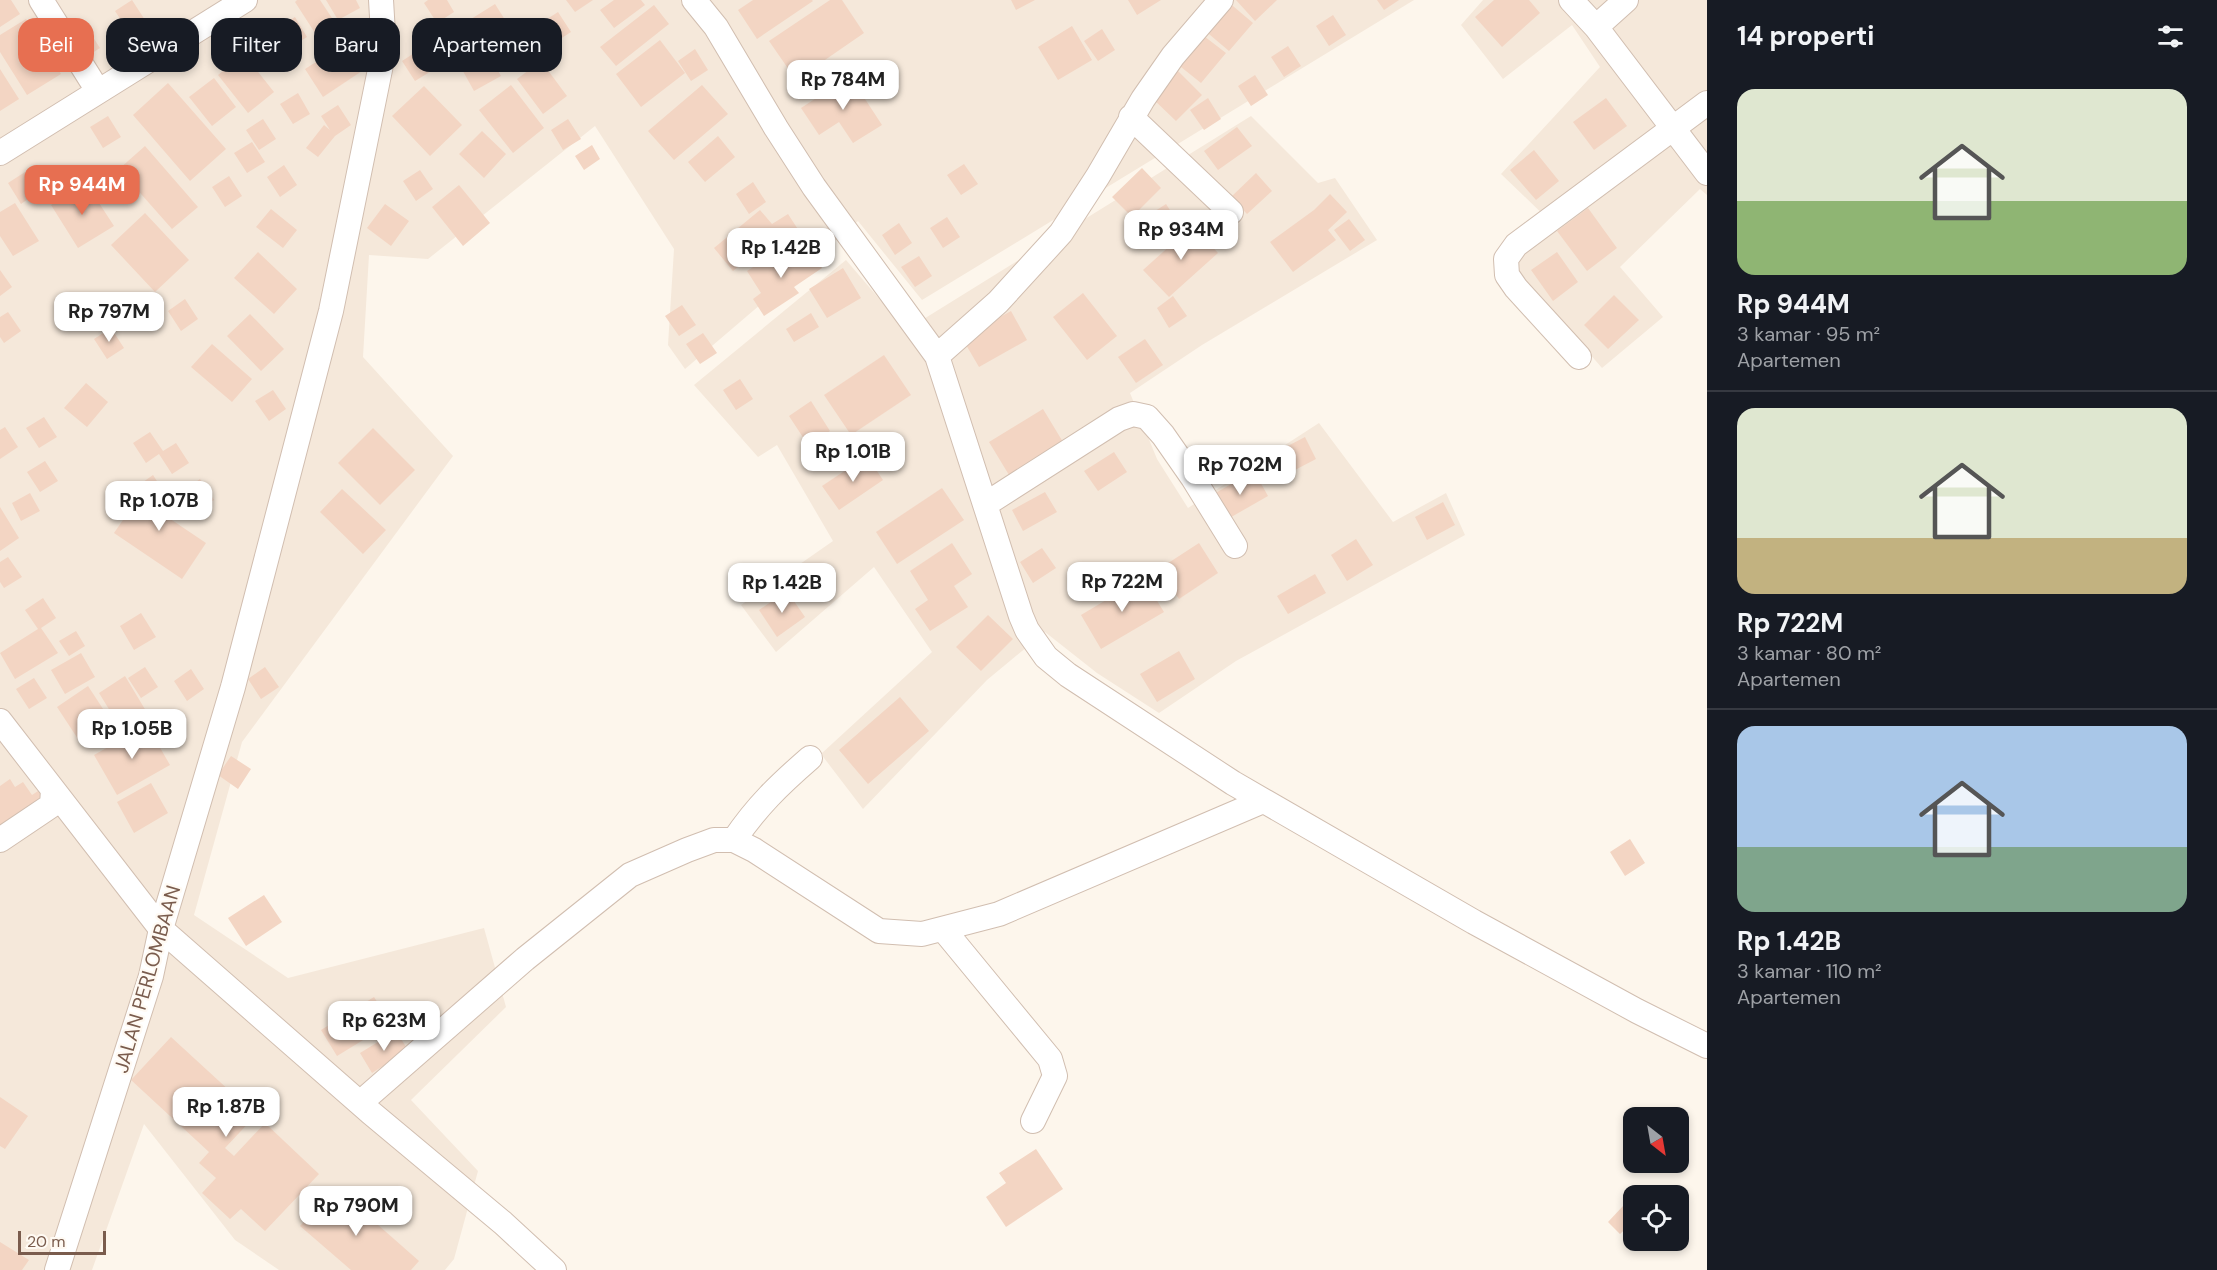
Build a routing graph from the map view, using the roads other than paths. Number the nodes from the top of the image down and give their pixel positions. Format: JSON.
{"nodes":[{"id":1,"x":41,"y":0,"type":"edge"},
{"id":2,"x":245,"y":0,"type":"edge"},
{"id":3,"x":381,"y":0,"type":"edge"},
{"id":4,"x":694,"y":0,"type":"edge"},
{"id":5,"x":1221,"y":0,"type":"edge"},
{"id":6,"x":1571,"y":0,"type":"edge"},
{"id":7,"x":1626,"y":0,"type":"edge"},
{"id":8,"x":1596,"y":27,"type":"junction"},
{"id":9,"x":98,"y":91,"type":"junction"},
{"id":10,"x":1707,"y":103,"type":"edge"},
{"id":11,"x":1131,"y":117,"type":"junction"},
{"id":12,"x":1672,"y":128,"type":"junction"},
{"id":13,"x":0,"y":153,"type":"edge"},
{"id":14,"x":1707,"y":173,"type":"edge"},
{"id":15,"x":1231,"y":212,"type":"dead end"},
{"id":16,"x":937,"y":356,"type":"junction"},
{"id":17,"x":1579,"y":357,"type":"dead end"},
{"id":18,"x":986,"y":504,"type":"junction"},
{"id":19,"x":1234,"y":546,"type":"dead end"},
{"id":20,"x":0,"y":721,"type":"edge"},
{"id":21,"x":810,"y":758,"type":"dead end"},
{"id":22,"x":53,"y":790,"type":"junction"},
{"id":23,"x":1263,"y":801,"type":"junction"},
{"id":24,"x":0,"y":840,"type":"edge"},
{"id":25,"x":734,"y":840,"type":"junction"},
{"id":26,"x":161,"y":929,"type":"junction"},
{"id":27,"x":943,"y":929,"type":"junction"},
{"id":28,"x":1707,"y":1046,"type":"edge"},
{"id":29,"x":360,"y":1103,"type":"junction"},
{"id":30,"x":1034,"y":1121,"type":"dead end"},
{"id":31,"x":57,"y":1270,"type":"edge"},
{"id":32,"x":554,"y":1270,"type":"edge"}],
"edges":[{"from":1,"to":9,"type":"street"},
{"from":2,"to":9,"type":"street"},
{"from":3,"to":26,"type":"street","name":"JALAN PERLOMBAAN"},
{"from":4,"to":16,"type":"street"},
{"from":5,"to":11,"type":"street"},
{"from":6,"to":8,"type":"street"},
{"from":7,"to":8,"type":"street"},
{"from":8,"to":12,"type":"street"},
{"from":9,"to":13,"type":"street"},
{"from":10,"to":12,"type":"street"},
{"from":11,"to":15,"type":"street"},
{"from":11,"to":16,"type":"street"},
{"from":12,"to":14,"type":"street"},
{"from":12,"to":17,"type":"street"},
{"from":16,"to":18,"type":"street"},
{"from":18,"to":19,"type":"street"},
{"from":18,"to":23,"type":"street"},
{"from":20,"to":22,"type":"street"},
{"from":21,"to":25,"type":"street"},
{"from":22,"to":24,"type":"street"},
{"from":22,"to":26,"type":"street"},
{"from":23,"to":27,"type":"street"},
{"from":23,"to":28,"type":"street"},
{"from":25,"to":27,"type":"street"},
{"from":25,"to":29,"type":"street"},
{"from":26,"to":29,"type":"street"},
{"from":26,"to":31,"type":"street","name":"JALAN PERLOMBAAN"},
{"from":27,"to":30,"type":"street"},
{"from":29,"to":32,"type":"street"}]}
